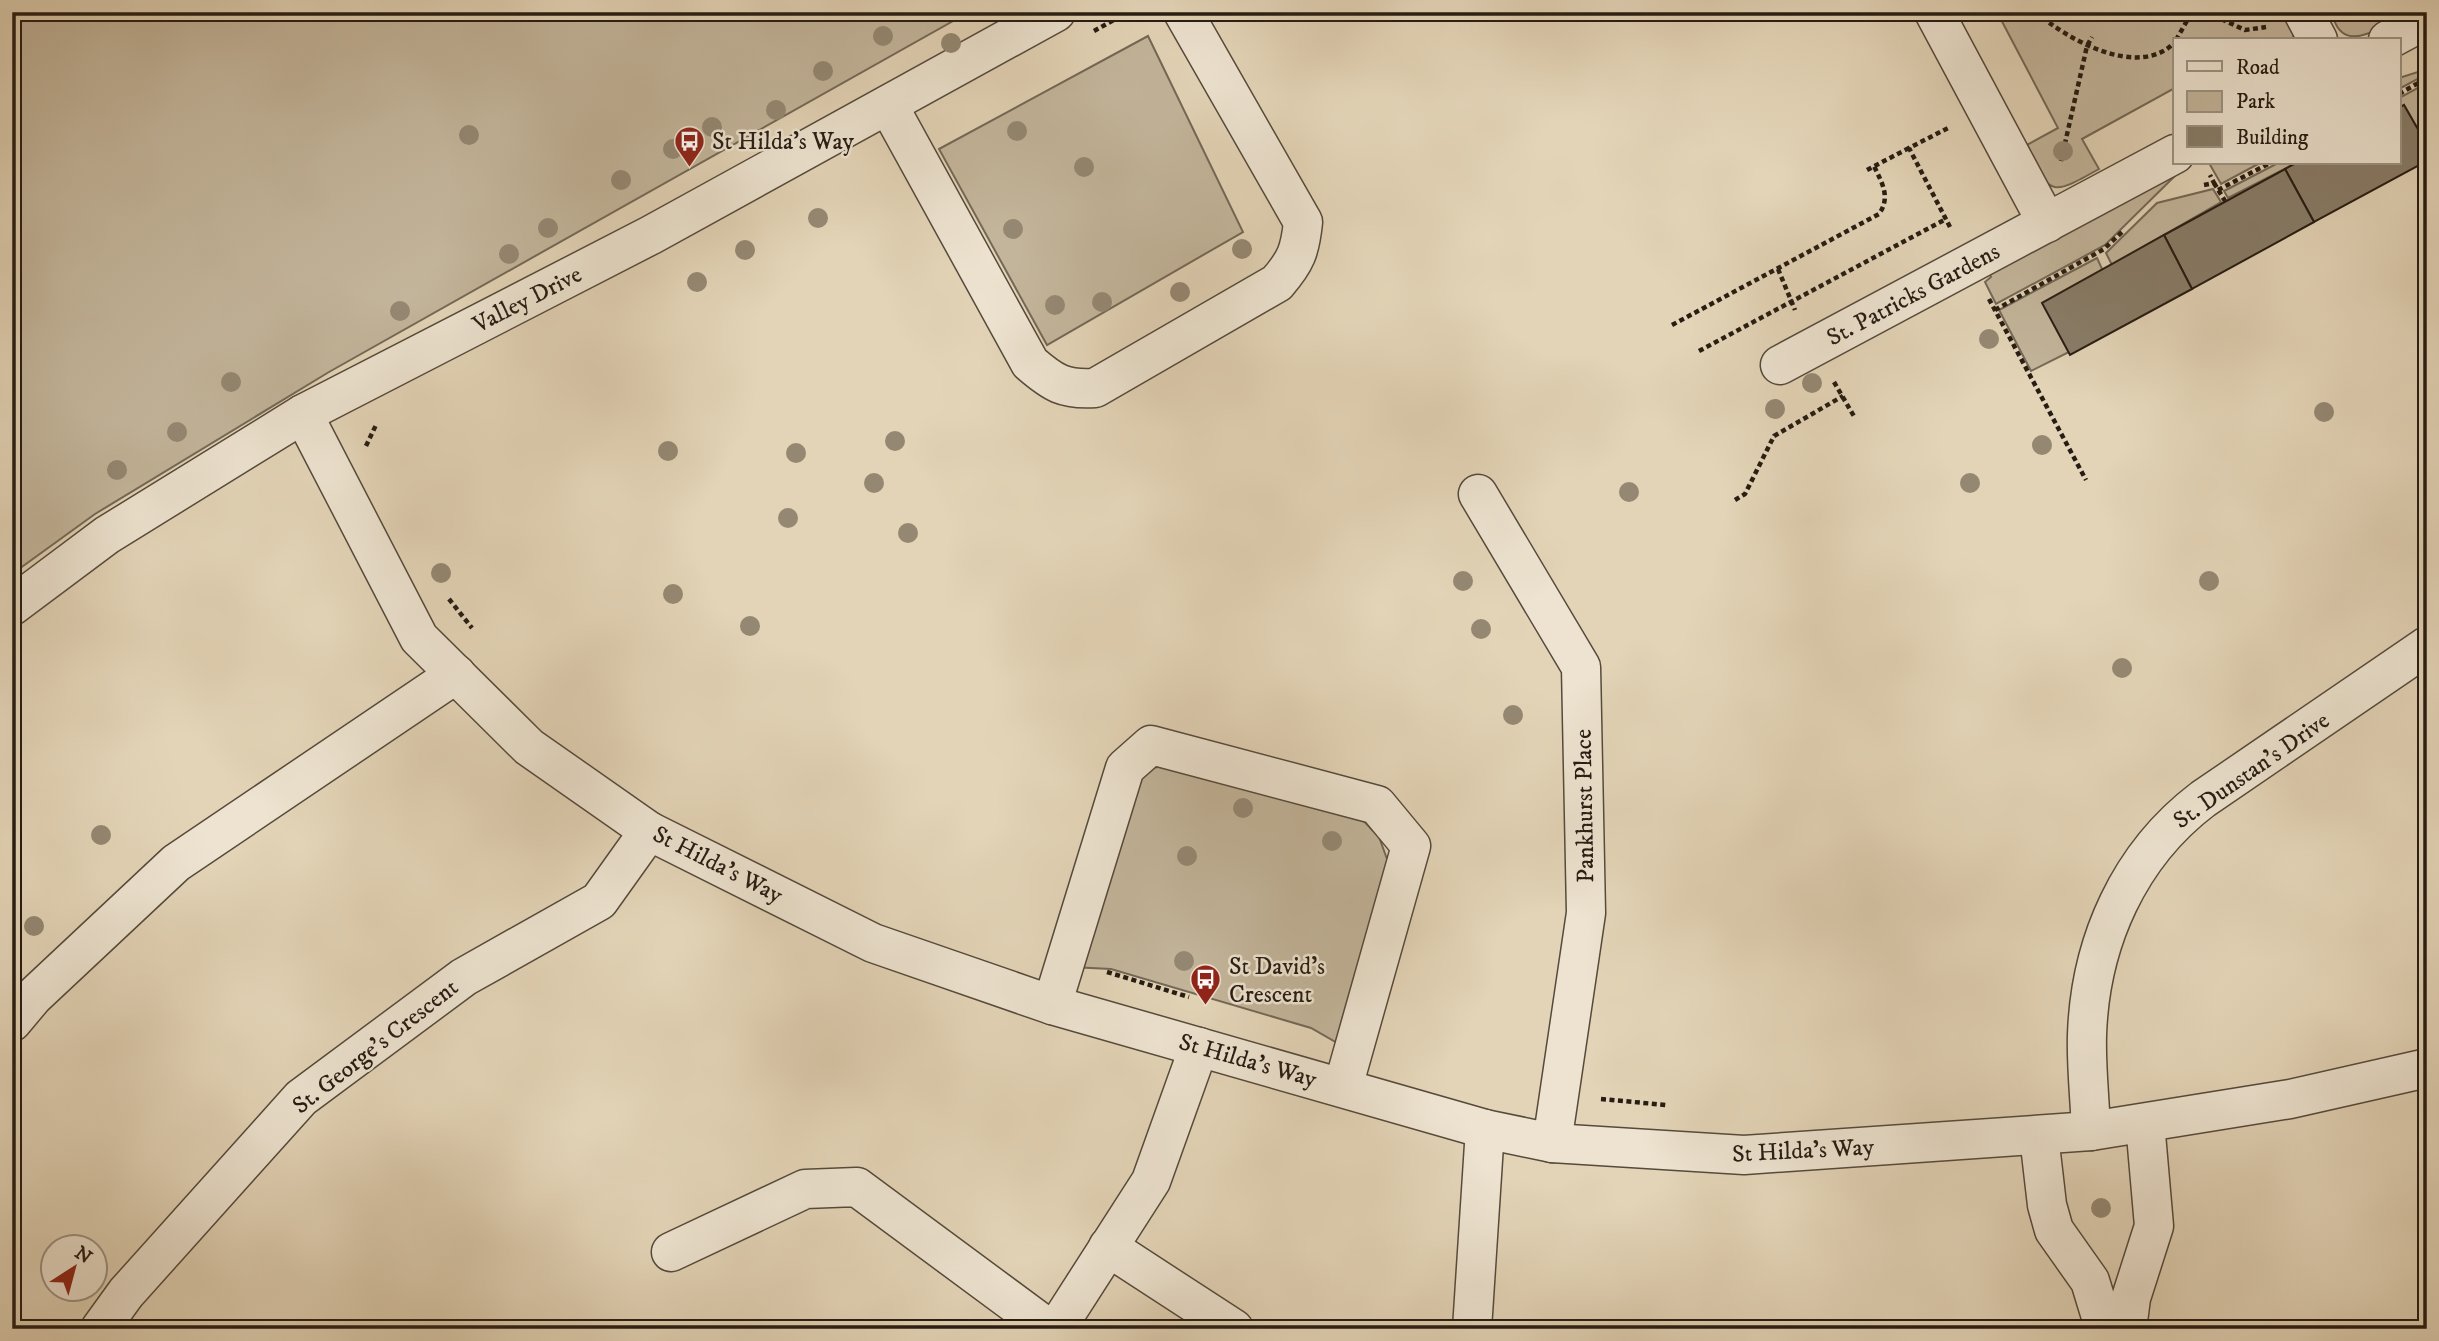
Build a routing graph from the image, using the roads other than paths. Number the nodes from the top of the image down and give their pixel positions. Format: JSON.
{"nodes":[{"id":1,"x":1056,"y":12,"type":"edge"},
{"id":2,"x":1183,"y":12,"type":"edge"},
{"id":3,"x":1934,"y":12,"type":"edge"},
{"id":4,"x":2289,"y":19,"type":"edge"},
{"id":5,"x":2427,"y":19,"type":"edge"},
{"id":6,"x":2315,"y":38,"type":"edge"},
{"id":7,"x":2392,"y":38,"type":"edge"},
{"id":8,"x":888,"y":105,"type":"junction"},
{"id":9,"x":2173,"y":155,"type":"edge"},
{"id":10,"x":2046,"y":223,"type":"junction"},
{"id":11,"x":1780,"y":365,"type":"dead end"},
{"id":12,"x":303,"y":414,"type":"junction"},
{"id":13,"x":1478,"y":494,"type":"dead end"},
{"id":14,"x":12,"y":606,"type":"edge"},
{"id":15,"x":2427,"y":646,"type":"edge"},
{"id":16,"x":456,"y":674,"type":"junction"},
{"id":17,"x":649,"y":831,"type":"junction"},
{"id":18,"x":1052,"y":1005,"type":"junction"},
{"id":19,"x":12,"y":1022,"type":"edge"},
{"id":20,"x":1199,"y":1046,"type":"junction"},
{"id":21,"x":2427,"y":1068,"type":"edge"},
{"id":22,"x":1343,"y":1087,"type":"junction"},
{"id":23,"x":2145,"y":1123,"type":"junction"},
{"id":24,"x":1485,"y":1129,"type":"junction"},
{"id":25,"x":2091,"y":1132,"type":"junction"},
{"id":26,"x":2039,"y":1136,"type":"junction"},
{"id":27,"x":1552,"y":1143,"type":"junction"},
{"id":28,"x":1108,"y":1247,"type":"junction"},
{"id":29,"x":671,"y":1252,"type":"dead end"},
{"id":30,"x":100,"y":1329,"type":"edge"},
{"id":31,"x":1049,"y":1329,"type":"edge"},
{"id":32,"x":1056,"y":1329,"type":"edge"},
{"id":33,"x":1234,"y":1329,"type":"edge"},
{"id":34,"x":1472,"y":1329,"type":"edge"},
{"id":35,"x":2108,"y":1329,"type":"edge"},
{"id":36,"x":2127,"y":1329,"type":"edge"}],
"edges":[{"from":1,"to":8,"type":"street","name":"Valley Drive"},
{"from":2,"to":8,"type":"street"},
{"from":3,"to":10,"type":"street"},
{"from":4,"to":6,"type":"street"},
{"from":5,"to":7,"type":"street"},
{"from":8,"to":12,"type":"street","name":"Valley Drive"},
{"from":9,"to":10,"type":"street","name":"St. Patricks Gardens"},
{"from":10,"to":11,"type":"street","name":"St. Patricks Gardens"},
{"from":12,"to":14,"type":"street","name":"Valley Drive"},
{"from":12,"to":16,"type":"street","name":"St Hilda's Way"},
{"from":13,"to":27,"type":"street","name":"Pankhurst Place"},
{"from":15,"to":25,"type":"street","name":"St. Dunstan's Drive"},
{"from":16,"to":17,"type":"street","name":"St Hilda's Way"},
{"from":16,"to":19,"type":"street"},
{"from":17,"to":18,"type":"street","name":"St Hilda's Way"},
{"from":17,"to":30,"type":"street","name":"St. George's Crescent"},
{"from":18,"to":20,"type":"street","name":"St Hilda's Way"},
{"from":18,"to":22,"type":"street"},
{"from":20,"to":22,"type":"street","name":"St Hilda's Way"},
{"from":20,"to":28,"type":"street"},
{"from":21,"to":23,"type":"street","name":"St Hilda's Way"},
{"from":22,"to":24,"type":"street","name":"St Hilda's Way"},
{"from":23,"to":25,"type":"street","name":"St Hilda's Way"},
{"from":23,"to":36,"type":"street"},
{"from":24,"to":27,"type":"street","name":"St Hilda's Way"},
{"from":24,"to":34,"type":"street"},
{"from":25,"to":26,"type":"street","name":"St Hilda's Way"},
{"from":26,"to":27,"type":"street","name":"St Hilda's Way"},
{"from":26,"to":35,"type":"street"},
{"from":28,"to":32,"type":"street"},
{"from":28,"to":33,"type":"street"},
{"from":29,"to":31,"type":"street"}]}
